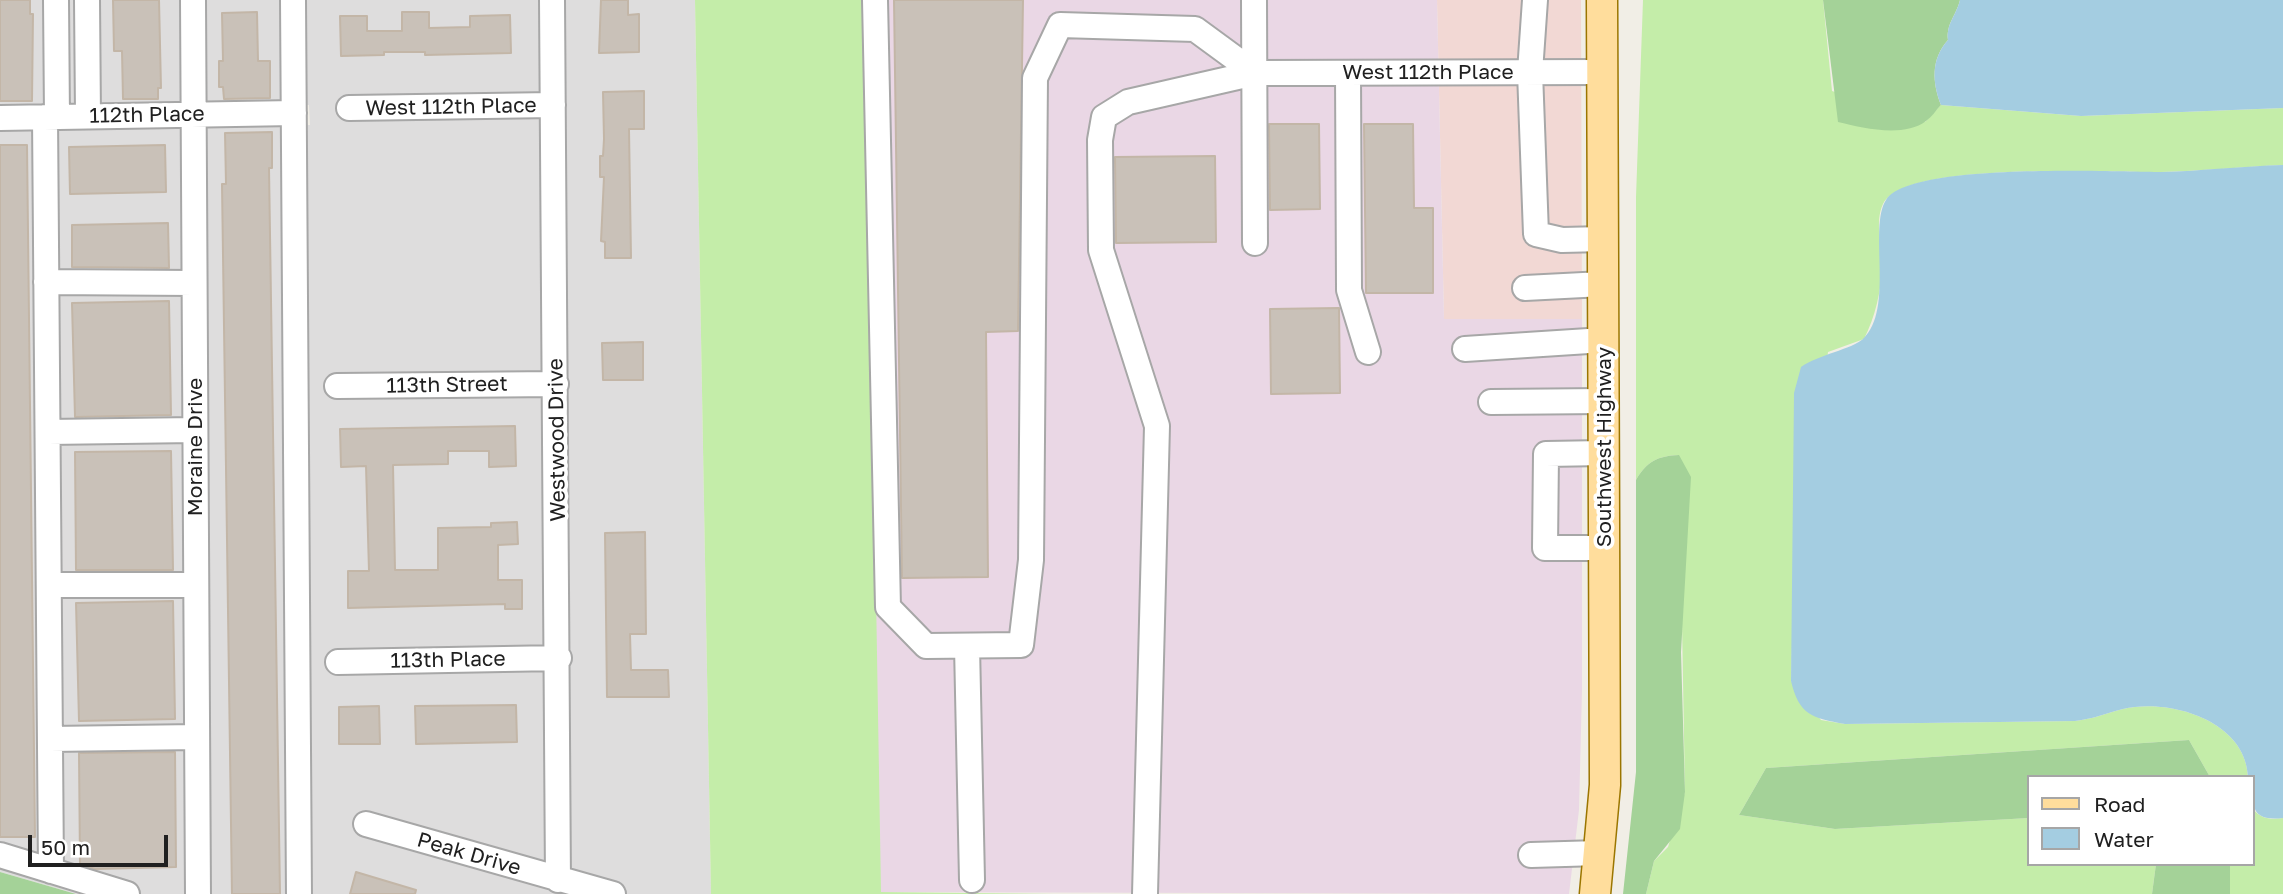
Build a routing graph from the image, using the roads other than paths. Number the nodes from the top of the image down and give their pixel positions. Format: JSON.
{"nodes":[{"id":1,"x":56,"y":0,"type":"edge"},
{"id":2,"x":87,"y":0,"type":"edge"},
{"id":3,"x":192,"y":0,"type":"edge"},
{"id":4,"x":293,"y":0,"type":"edge"},
{"id":5,"x":552,"y":0,"type":"edge"},
{"id":6,"x":875,"y":0,"type":"edge"},
{"id":7,"x":1254,"y":0,"type":"edge"},
{"id":8,"x":1535,"y":0,"type":"edge"},
{"id":9,"x":1602,"y":0,"type":"edge"},
{"id":10,"x":1530,"y":72,"type":"junction"},
{"id":11,"x":1602,"y":72,"type":"junction"},
{"id":12,"x":1255,"y":73,"type":"junction"},
{"id":13,"x":1348,"y":73,"type":"junction"},
{"id":14,"x":554,"y":105,"type":"junction"},
{"id":15,"x":349,"y":108,"type":"dead end"},
{"id":16,"x":294,"y":113,"type":"junction"},
{"id":17,"x":194,"y":115,"type":"junction"},
{"id":18,"x":88,"y":116,"type":"junction"},
{"id":19,"x":0,"y":117,"type":"edge"},
{"id":20,"x":51,"y":117,"type":"junction"},
{"id":21,"x":1603,"y":239,"type":"junction"},
{"id":22,"x":1255,"y":243,"type":"dead end"},
{"id":23,"x":46,"y":282,"type":"junction"},
{"id":24,"x":194,"y":283,"type":"junction"},
{"id":25,"x":1603,"y":284,"type":"junction"},
{"id":26,"x":1525,"y":288,"type":"dead end"},
{"id":27,"x":1604,"y":341,"type":"junction"},
{"id":28,"x":1465,"y":349,"type":"dead end"},
{"id":29,"x":1368,"y":352,"type":"dead end"},
{"id":30,"x":556,"y":384,"type":"junction"},
{"id":31,"x":338,"y":386,"type":"dead end"},
{"id":32,"x":1604,"y":401,"type":"junction"},
{"id":33,"x":1491,"y":402,"type":"dead end"},
{"id":34,"x":195,"y":430,"type":"junction"},
{"id":35,"x":48,"y":432,"type":"junction"},
{"id":36,"x":1604,"y":453,"type":"junction"},
{"id":37,"x":1605,"y":548,"type":"junction"},
{"id":38,"x":49,"y":585,"type":"junction"},
{"id":39,"x":196,"y":585,"type":"junction"},
{"id":40,"x":967,"y":646,"type":"junction"},
{"id":41,"x":559,"y":658,"type":"junction"},
{"id":42,"x":338,"y":662,"type":"dead end"},
{"id":43,"x":197,"y":737,"type":"junction"},
{"id":44,"x":50,"y":739,"type":"junction"},
{"id":45,"x":366,"y":824,"type":"dead end"},
{"id":46,"x":1599,"y":853,"type":"junction"},
{"id":47,"x":0,"y":855,"type":"edge"},
{"id":48,"x":1531,"y":855,"type":"dead end"},
{"id":49,"x":51,"y":871,"type":"junction"},
{"id":50,"x":558,"y":880,"type":"junction"},
{"id":51,"x":972,"y":880,"type":"dead end"},
{"id":52,"x":127,"y":894,"type":"edge"},
{"id":53,"x":198,"y":894,"type":"edge"},
{"id":54,"x":299,"y":894,"type":"edge"},
{"id":55,"x":613,"y":894,"type":"edge"},
{"id":56,"x":1145,"y":894,"type":"edge"},
{"id":57,"x":1595,"y":894,"type":"edge"}],
"edges":[{"from":1,"to":20,"type":"street"},
{"from":2,"to":18,"type":"street"},
{"from":3,"to":17,"type":"street","name":"Moraine Drive"},
{"from":4,"to":16,"type":"street"},
{"from":5,"to":14,"type":"street","name":"Westwood Drive"},
{"from":6,"to":40,"type":"street"},
{"from":7,"to":12,"type":"street"},
{"from":8,"to":10,"type":"street"},
{"from":9,"to":11,"type":"main road","name":"Southwest Highway"},
{"from":10,"to":11,"type":"street","name":"West 112th Place"},
{"from":10,"to":13,"type":"street","name":"West 112th Place"},
{"from":10,"to":21,"type":"street"},
{"from":11,"to":21,"type":"main road","name":"Southwest Highway"},
{"from":12,"to":13,"type":"street","name":"West 112th Place"},
{"from":12,"to":22,"type":"street"},
{"from":12,"to":40,"type":"street"},
{"from":12,"to":56,"type":"street","name":"West 112th Place"},
{"from":13,"to":29,"type":"street"},
{"from":14,"to":15,"type":"street","name":"West 112th Place"},
{"from":14,"to":30,"type":"street","name":"Westwood Drive"},
{"from":16,"to":17,"type":"street","name":"112th Place"},
{"from":16,"to":54,"type":"street"},
{"from":17,"to":18,"type":"street","name":"112th Place"},
{"from":17,"to":24,"type":"street","name":"Moraine Drive"},
{"from":18,"to":20,"type":"street","name":"112th Place"},
{"from":19,"to":20,"type":"street","name":"112th Place"},
{"from":20,"to":23,"type":"street"},
{"from":21,"to":25,"type":"main road","name":"Southwest Highway"},
{"from":23,"to":24,"type":"street"},
{"from":23,"to":35,"type":"street"},
{"from":24,"to":34,"type":"street","name":"Moraine Drive"},
{"from":25,"to":26,"type":"street"},
{"from":25,"to":27,"type":"main road","name":"Southwest Highway"},
{"from":27,"to":28,"type":"street"},
{"from":27,"to":32,"type":"main road","name":"Southwest Highway"},
{"from":30,"to":31,"type":"street","name":"113th Street"},
{"from":30,"to":41,"type":"street","name":"Westwood Drive"},
{"from":32,"to":33,"type":"street"},
{"from":32,"to":36,"type":"main road","name":"Southwest Highway"},
{"from":34,"to":35,"type":"street"},
{"from":34,"to":39,"type":"street","name":"Moraine Drive"},
{"from":35,"to":38,"type":"street"},
{"from":36,"to":37,"type":"main road","name":"Southwest Highway"},
{"from":36,"to":37,"type":"street"},
{"from":37,"to":46,"type":"main road","name":"Southwest Highway"},
{"from":38,"to":39,"type":"street"},
{"from":38,"to":44,"type":"street"},
{"from":39,"to":43,"type":"street","name":"Moraine Drive"},
{"from":40,"to":51,"type":"street"},
{"from":41,"to":42,"type":"street","name":"113th Place"},
{"from":41,"to":50,"type":"street","name":"Westwood Drive"},
{"from":43,"to":44,"type":"street"},
{"from":43,"to":53,"type":"street","name":"Moraine Drive"},
{"from":44,"to":49,"type":"street"},
{"from":45,"to":50,"type":"street","name":"Peak Drive"},
{"from":46,"to":48,"type":"street"},
{"from":46,"to":57,"type":"main road","name":"Southwest Highway"},
{"from":47,"to":49,"type":"street"},
{"from":49,"to":52,"type":"street"},
{"from":50,"to":55,"type":"street","name":"Peak Drive"}]}
